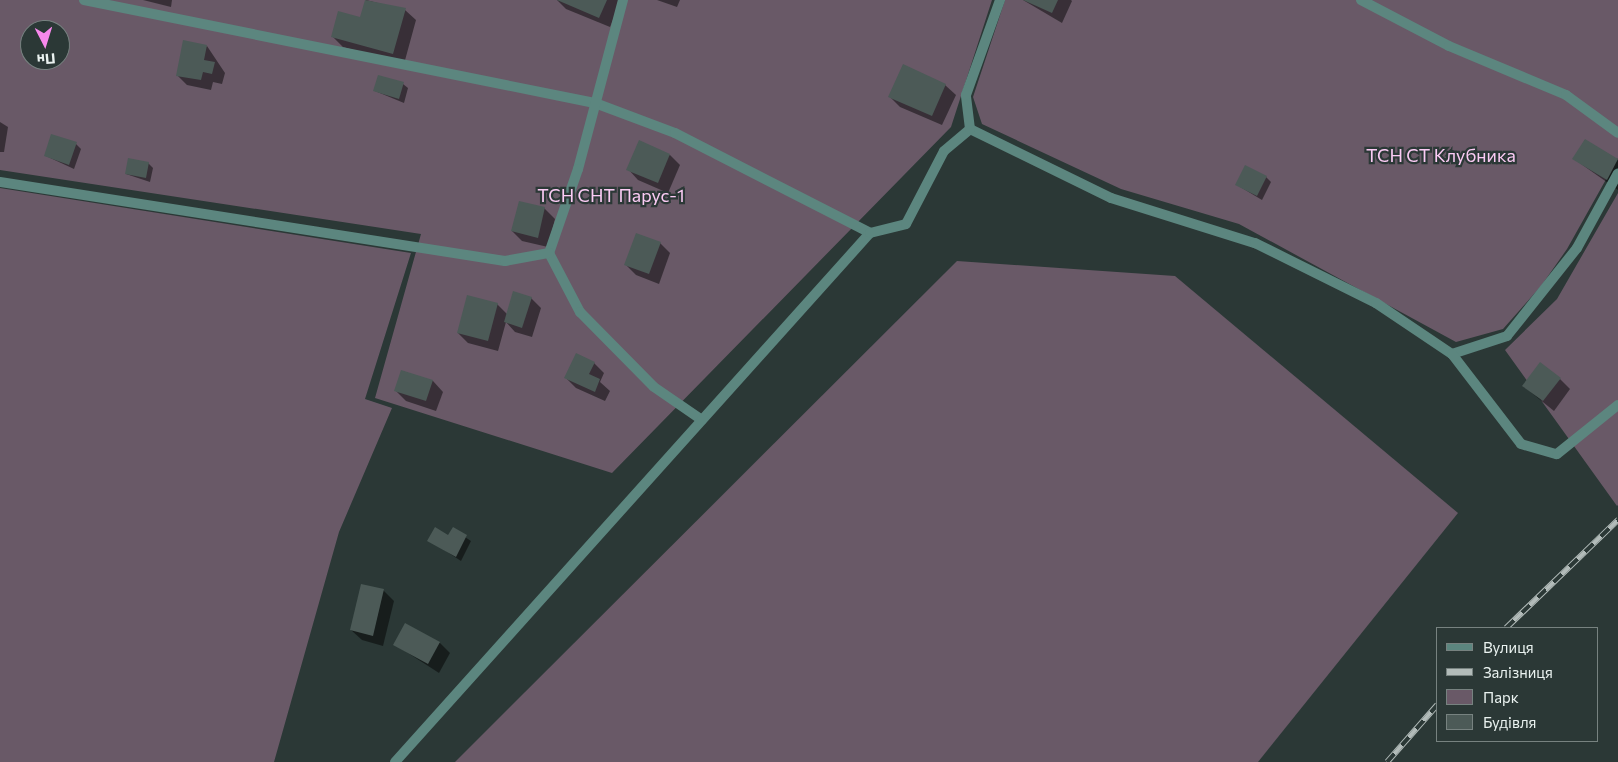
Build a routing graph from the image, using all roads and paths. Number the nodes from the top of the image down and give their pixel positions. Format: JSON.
{"nodes":[{"id":1,"x":84,"y":0,"type":"edge"},
{"id":2,"x":623,"y":0,"type":"edge"},
{"id":3,"x":1000,"y":0,"type":"edge"},
{"id":4,"x":1361,"y":0,"type":"edge"},
{"id":5,"x":595,"y":103,"type":"junction"},
{"id":6,"x":970,"y":129,"type":"junction"},
{"id":7,"x":1618,"y":133,"type":"edge"},
{"id":8,"x":1618,"y":173,"type":"edge"},
{"id":9,"x":0,"y":182,"type":"edge"},
{"id":10,"x":870,"y":233,"type":"junction"},
{"id":11,"x":548,"y":253,"type":"junction"},
{"id":12,"x":1452,"y":354,"type":"junction"},
{"id":13,"x":1618,"y":405,"type":"edge"},
{"id":14,"x":702,"y":420,"type":"junction"},
{"id":15,"x":395,"y":762,"type":"edge"}],
"edges":[{"from":1,"to":5,"type":"street"},
{"from":2,"to":5,"type":"street"},
{"from":3,"to":6,"type":"street"},
{"from":4,"to":7,"type":"street"},
{"from":5,"to":10,"type":"street"},
{"from":5,"to":11,"type":"street"},
{"from":6,"to":10,"type":"street"},
{"from":6,"to":12,"type":"street"},
{"from":8,"to":12,"type":"street"},
{"from":9,"to":11,"type":"street"},
{"from":10,"to":14,"type":"street"},
{"from":11,"to":14,"type":"street"},
{"from":12,"to":13,"type":"street"},
{"from":14,"to":15,"type":"street"}]}
